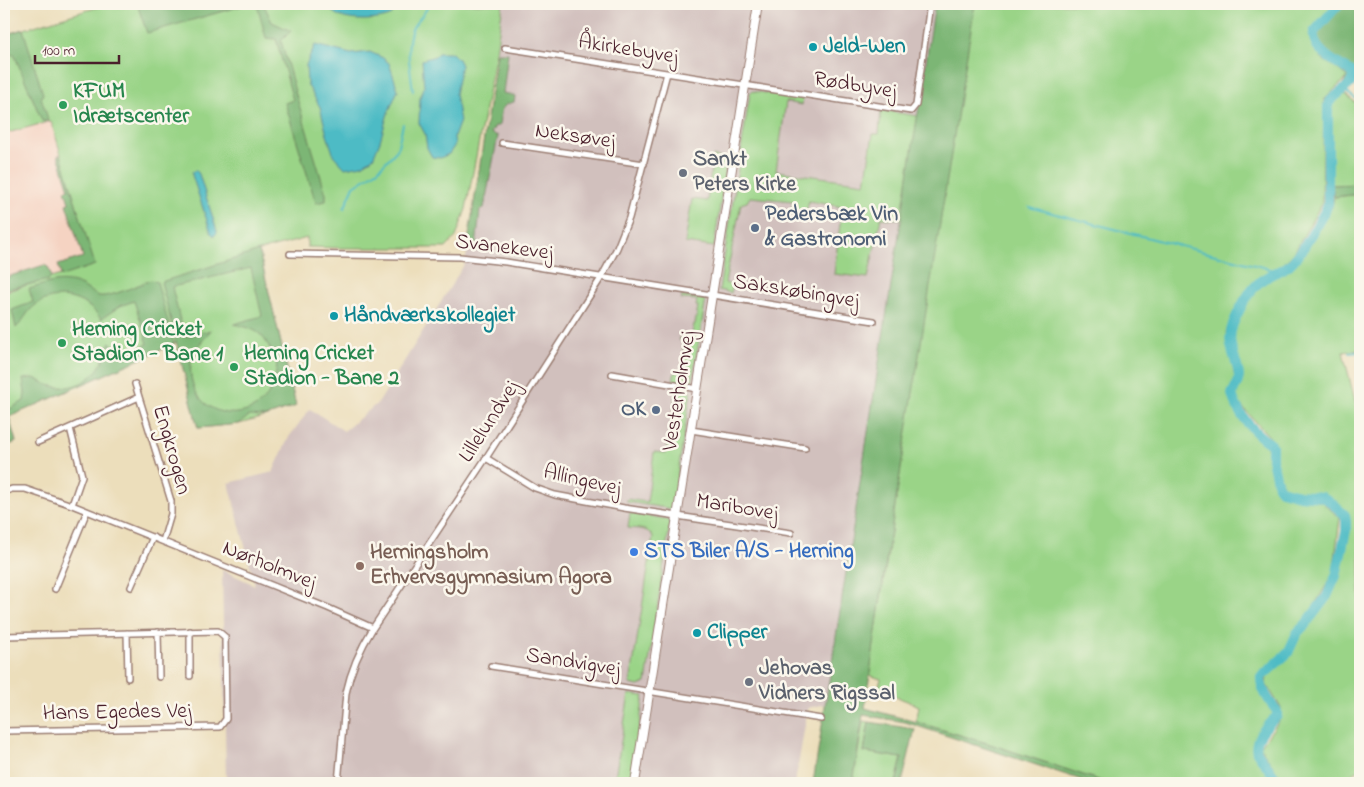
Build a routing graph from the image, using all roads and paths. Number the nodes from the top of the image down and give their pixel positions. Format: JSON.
{"nodes":[{"id":1,"x":758,"y":4,"type":"edge"},
{"id":2,"x":930,"y":4,"type":"edge"},
{"id":3,"x":505,"y":48,"type":"dead end"},
{"id":4,"x":667,"y":73,"type":"junction"},
{"id":5,"x":745,"y":85,"type":"junction"},
{"id":6,"x":502,"y":143,"type":"dead end"},
{"id":7,"x":644,"y":164,"type":"junction"},
{"id":8,"x":290,"y":254,"type":"dead end"},
{"id":9,"x":602,"y":278,"type":"junction"},
{"id":10,"x":712,"y":296,"type":"junction"},
{"id":11,"x":874,"y":321,"type":"dead end"},
{"id":12,"x":612,"y":374,"type":"dead end"},
{"id":13,"x":136,"y":384,"type":"dead end"},
{"id":14,"x":698,"y":389,"type":"junction"},
{"id":15,"x":139,"y":397,"type":"junction"},
{"id":16,"x":70,"y":428,"type":"junction"},
{"id":17,"x":691,"y":430,"type":"junction"},
{"id":18,"x":38,"y":442,"type":"dead end"},
{"id":19,"x":805,"y":448,"type":"dead end"},
{"id":20,"x":486,"y":458,"type":"junction"},
{"id":21,"x":4,"y":492,"type":"edge"},
{"id":22,"x":72,"y":505,"type":"junction"},
{"id":23,"x":87,"y":511,"type":"junction"},
{"id":24,"x":678,"y":516,"type":"junction"},
{"id":25,"x":791,"y":533,"type":"dead end"},
{"id":26,"x":153,"y":537,"type":"junction"},
{"id":27,"x":163,"y":541,"type":"junction"},
{"id":28,"x":131,"y":587,"type":"dead end"},
{"id":29,"x":56,"y":589,"type":"dead end"},
{"id":30,"x":373,"y":628,"type":"junction"},
{"id":31,"x":190,"y":631,"type":"junction"},
{"id":32,"x":158,"y":632,"type":"junction"},
{"id":33,"x":127,"y":633,"type":"junction"},
{"id":34,"x":4,"y":636,"type":"edge"},
{"id":35,"x":491,"y":666,"type":"dead end"},
{"id":36,"x":190,"y":676,"type":"dead end"},
{"id":37,"x":159,"y":677,"type":"dead end"},
{"id":38,"x":128,"y":678,"type":"dead end"},
{"id":39,"x":650,"y":691,"type":"junction"},
{"id":40,"x":821,"y":719,"type":"dead end"},
{"id":41,"x":4,"y":731,"type":"edge"},
{"id":42,"x":338,"y":783,"type":"edge"},
{"id":43,"x":635,"y":783,"type":"edge"}],
"edges":[{"from":1,"to":5,"type":"street","name":"Vesterholmvej"},
{"from":2,"to":5,"type":"street","name":"Rødbyvej"},
{"from":3,"to":4,"type":"street","name":"Åkirkebyvej"},
{"from":4,"to":5,"type":"street","name":"Åkirkebyvej"},
{"from":4,"to":7,"type":"street","name":"Lillelundvej"},
{"from":5,"to":10,"type":"street","name":"Vesterholmvej"},
{"from":6,"to":7,"type":"street","name":"Neksøvej"},
{"from":7,"to":9,"type":"street","name":"Lillelundvej"},
{"from":8,"to":9,"type":"street","name":"Svanekevej"},
{"from":9,"to":10,"type":"street","name":"Svanekevej"},
{"from":9,"to":20,"type":"street","name":"Lillelundvej"},
{"from":10,"to":11,"type":"street","name":"Sakskøbingvej"},
{"from":10,"to":14,"type":"street","name":"Vesterholmvej"},
{"from":12,"to":14,"type":"street"},
{"from":13,"to":15,"type":"street","name":"Engkrogen"},
{"from":14,"to":17,"type":"street","name":"Vesterholmvej"},
{"from":15,"to":16,"type":"street","name":"Engkrogen"},
{"from":15,"to":27,"type":"street","name":"Engkrogen"},
{"from":16,"to":18,"type":"street","name":"Engkrogen"},
{"from":16,"to":22,"type":"street"},
{"from":17,"to":19,"type":"street"},
{"from":17,"to":24,"type":"street","name":"Vesterholmvej"},
{"from":20,"to":24,"type":"street","name":"Allingevej"},
{"from":20,"to":30,"type":"street","name":"Lillelundvej"},
{"from":21,"to":22,"type":"street","name":"Nørholmvej"},
{"from":22,"to":23,"type":"street","name":"Nørholmvej"},
{"from":23,"to":26,"type":"street","name":"Nørholmvej"},
{"from":23,"to":29,"type":"street"},
{"from":24,"to":25,"type":"street","name":"Maribovej"},
{"from":24,"to":39,"type":"street","name":"Vesterholmvej"},
{"from":26,"to":27,"type":"street","name":"Nørholmvej"},
{"from":26,"to":28,"type":"street"},
{"from":27,"to":30,"type":"street","name":"Nørholmvej"},
{"from":30,"to":42,"type":"street","name":"Lillelundvej"},
{"from":31,"to":32,"type":"street"},
{"from":31,"to":36,"type":"street"},
{"from":31,"to":41,"type":"street","name":"Hans Egedes Vej"},
{"from":32,"to":33,"type":"street"},
{"from":32,"to":37,"type":"street"},
{"from":33,"to":34,"type":"street"},
{"from":33,"to":38,"type":"street"},
{"from":35,"to":39,"type":"street","name":"Sandvigvej"},
{"from":39,"to":40,"type":"street","name":"Sandvigvej"},
{"from":39,"to":43,"type":"street","name":"Vesterholmvej"}]}
